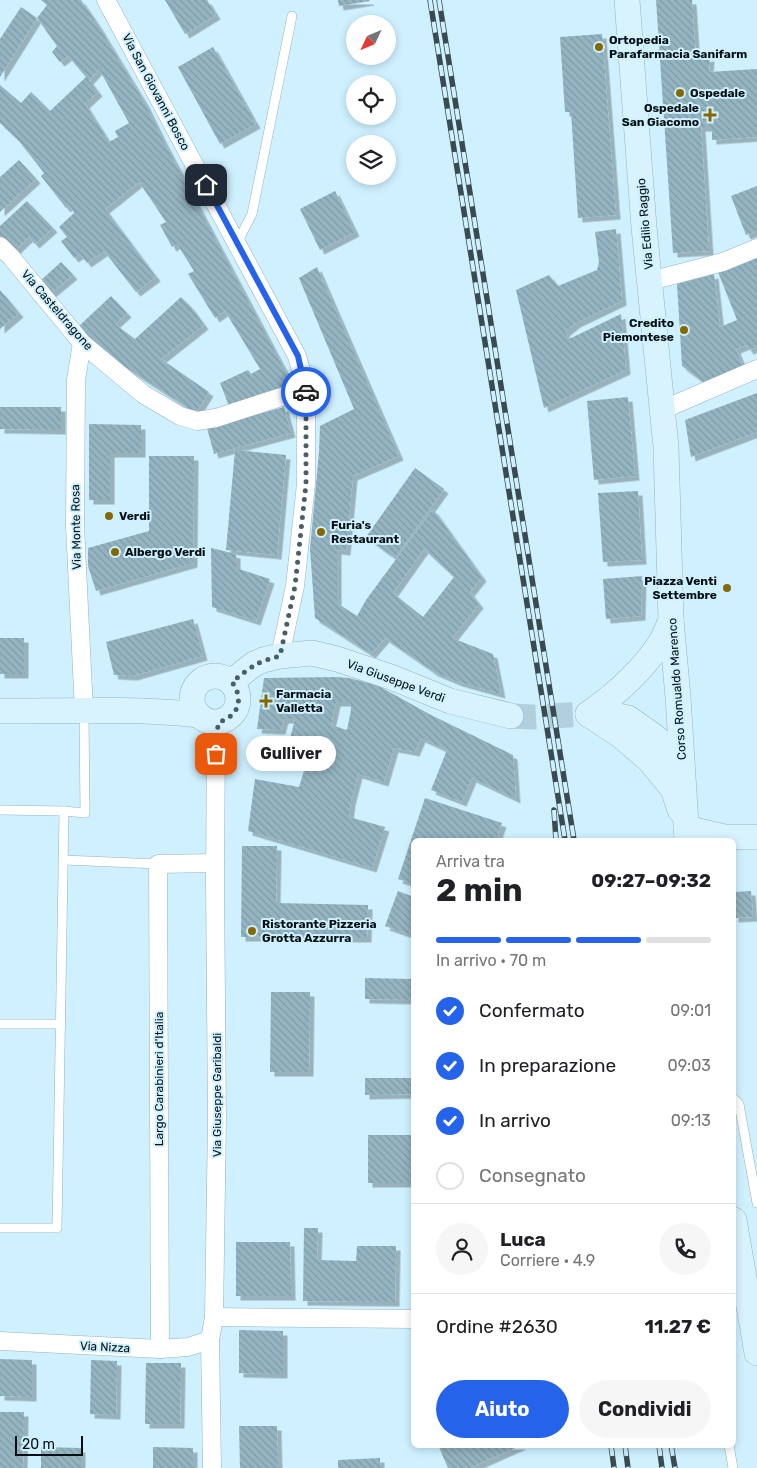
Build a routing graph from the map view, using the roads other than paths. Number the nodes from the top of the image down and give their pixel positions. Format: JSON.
{"nodes":[{"id":1,"x":106,"y":0,"type":"edge"},
{"id":2,"x":627,"y":0,"type":"edge"},
{"id":3,"x":292,"y":16,"type":"dead end"},
{"id":4,"x":236,"y":243,"type":"junction"},
{"id":5,"x":0,"y":246,"type":"edge"},
{"id":6,"x":757,"y":248,"type":"edge"},
{"id":7,"x":650,"y":281,"type":"junction"},
{"id":8,"x":82,"y":343,"type":"junction"},
{"id":9,"x":757,"y":369,"type":"edge"},
{"id":10,"x":306,"y":389,"type":"junction"},
{"id":11,"x":662,"y":410,"type":"junction"},
{"id":12,"x":666,"y":447,"type":"joint"},
{"id":13,"x":671,"y":620,"type":"junction"},
{"id":14,"x":282,"y":648,"type":"junction"},
{"id":15,"x":232,"y":682,"type":"junction"},
{"id":16,"x":204,"y":709,"type":"junction"},
{"id":17,"x":0,"y":711,"type":"edge"},
{"id":18,"x":84,"y":711,"type":"junction"},
{"id":19,"x":588,"y":714,"type":"junction"},
{"id":20,"x":512,"y":716,"type":"tunnel mouth"},
{"id":21,"x":682,"y":765,"type":"junction"},
{"id":22,"x":0,"y":810,"type":"edge"},
{"id":23,"x":64,"y":811,"type":"junction"},
{"id":24,"x":687,"y":834,"type":"edge"},
{"id":25,"x":757,"y":837,"type":"edge"},
{"id":26,"x":64,"y":860,"type":"junction"},
{"id":27,"x":215,"y":863,"type":"junction"},
{"id":28,"x":158,"y":864,"type":"junction"},
{"id":29,"x":0,"y":1024,"type":"edge"},
{"id":30,"x":61,"y":1024,"type":"junction"},
{"id":31,"x":736,"y":1101,"type":"edge"},
{"id":32,"x":757,"y":1204,"type":"edge"},
{"id":33,"x":0,"y":1228,"type":"edge"},
{"id":34,"x":736,"y":1232,"type":"edge"},
{"id":35,"x":214,"y":1316,"type":"junction"},
{"id":36,"x":411,"y":1319,"type":"edge"},
{"id":37,"x":210,"y":1340,"type":"junction"},
{"id":38,"x":0,"y":1341,"type":"edge"},
{"id":39,"x":160,"y":1350,"type":"junction"},
{"id":40,"x":757,"y":1353,"type":"edge"},
{"id":41,"x":730,"y":1448,"type":"edge"},
{"id":42,"x":212,"y":1468,"type":"edge"},
{"id":43,"x":733,"y":1468,"type":"edge"}],
"edges":[{"from":1,"to":4,"type":"street","name":"Via San Giovanni Bosco"},
{"from":2,"to":7,"type":"main road","name":"Via Edilio Raggio"},
{"from":3,"to":4,"type":"lane"},
{"from":4,"to":10,"type":"street","name":"Via San Giovanni Bosco"},
{"from":5,"to":8,"type":"street","name":"Via Casteldragone"},
{"from":6,"to":7,"type":"street"},
{"from":7,"to":11,"type":"main road","name":"Via Edilio Raggio"},
{"from":8,"to":10,"type":"street","name":"Via Casteldragone"},
{"from":8,"to":18,"type":"street","name":"Via Monte Rosa"},
{"from":9,"to":11,"type":"street"},
{"from":10,"to":14,"type":"street","name":"Via San Giovanni Bosco"},
{"from":11,"to":12,"type":"main road","name":"Via Edilio Raggio"},
{"from":12,"to":13,"type":"main road","name":"Corso Romualdo Marenco"},
{"from":13,"to":19,"type":"main road"},
{"from":13,"to":21,"type":"main road","name":"Corso Romualdo Marenco"},
{"from":14,"to":15,"type":"main road","name":"Via Giuseppe Verdi"},
{"from":14,"to":20,"type":"main road","name":"Via Giuseppe Verdi"},
{"from":15,"to":16,"type":"main road"},
{"from":15,"to":16,"type":"main road"},
{"from":16,"to":18,"type":"main road"},
{"from":16,"to":27,"type":"street","name":"Via Giuseppe Garibaldi"},
{"from":17,"to":18,"type":"main road"},
{"from":18,"to":23,"type":"lane"},
{"from":19,"to":21,"type":"main road"},
{"from":19,"to":24,"type":"main road"},
{"from":21,"to":24,"type":"main road","name":"Corso Romualdo Marenco"},
{"from":22,"to":23,"type":"lane"},
{"from":23,"to":26,"type":"lane"},
{"from":24,"to":25,"type":"main road"},
{"from":26,"to":28,"type":"lane"},
{"from":26,"to":30,"type":"lane"},
{"from":27,"to":28,"type":"street"},
{"from":27,"to":35,"type":"street","name":"Via Giuseppe Garibaldi"},
{"from":28,"to":39,"type":"street","name":"Largo Carabinieri d'Italia"},
{"from":29,"to":30,"type":"lane"},
{"from":30,"to":33,"type":"lane"},
{"from":31,"to":32,"type":"lane"},
{"from":34,"to":40,"type":"main road"},
{"from":35,"to":36,"type":"street"},
{"from":35,"to":37,"type":"street","name":"Via Giuseppe Garibaldi"},
{"from":37,"to":39,"type":"street","name":"Via Nizza"},
{"from":37,"to":42,"type":"street","name":"Via Giuseppe Garibaldi"},
{"from":38,"to":39,"type":"street","name":"Via Nizza"},
{"from":41,"to":43,"type":"lane"}]}
